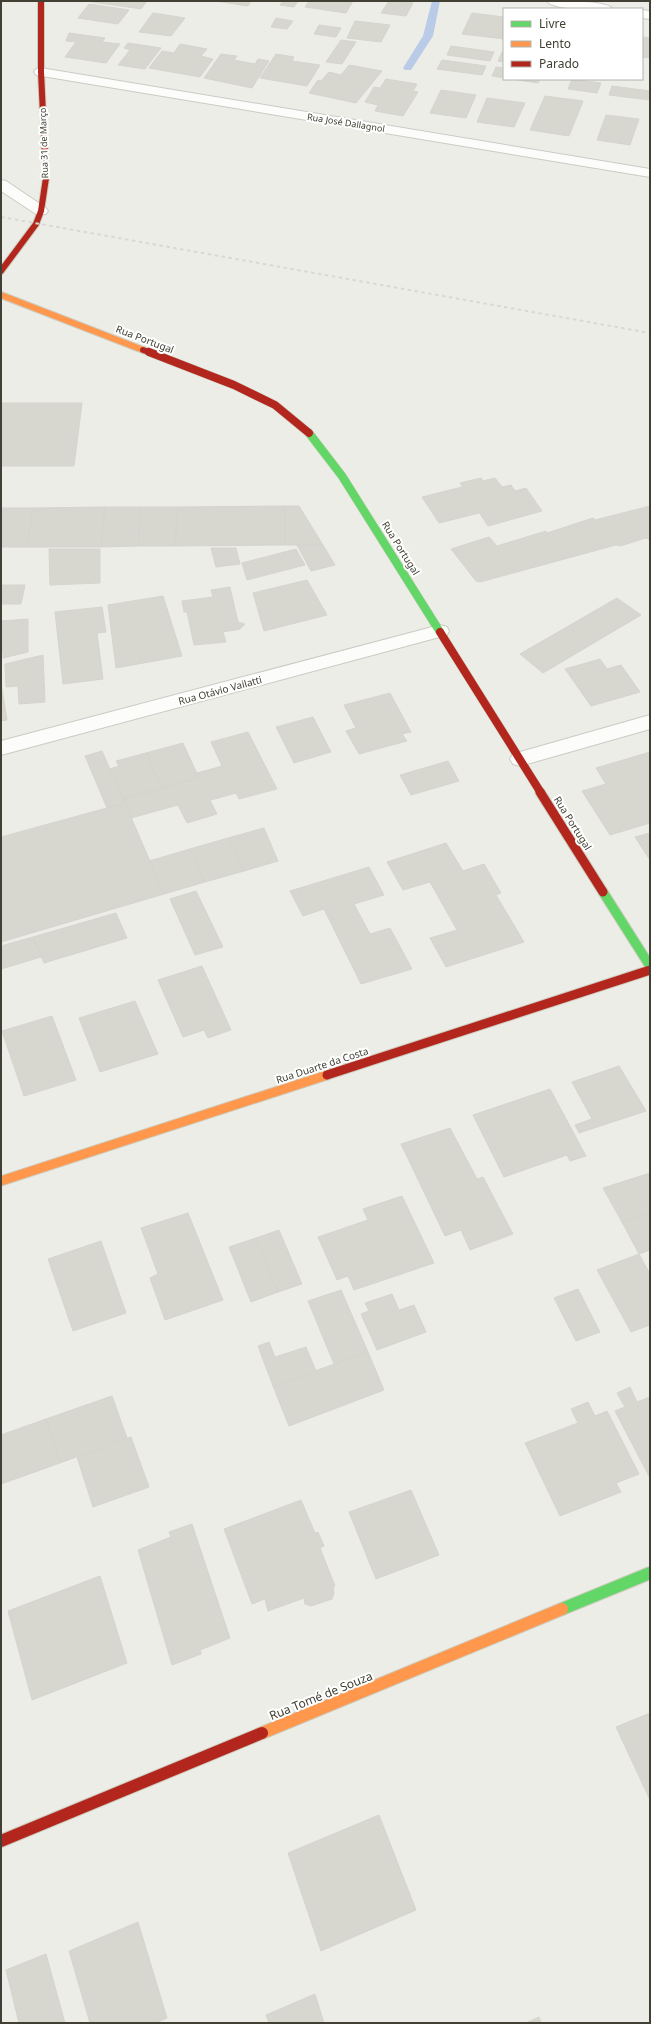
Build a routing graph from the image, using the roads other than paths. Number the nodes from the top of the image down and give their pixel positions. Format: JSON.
{"nodes":[{"id":1,"x":41,"y":1,"type":"edge"},
{"id":2,"x":553,"y":1,"type":"edge"},
{"id":3,"x":600,"y":8,"type":"edge"},
{"id":4,"x":41,"y":72,"type":"junction"},
{"id":5,"x":650,"y":173,"type":"edge"},
{"id":6,"x":1,"y":184,"type":"edge"},
{"id":7,"x":41,"y":210,"type":"junction"},
{"id":8,"x":1,"y":271,"type":"edge"},
{"id":9,"x":1,"y":295,"type":"edge"},
{"id":10,"x":440,"y":631,"type":"junction"},
{"id":11,"x":650,"y":722,"type":"edge"},
{"id":12,"x":1,"y":748,"type":"edge"},
{"id":13,"x":520,"y":759,"type":"junction"},
{"id":14,"x":650,"y":966,"type":"edge"},
{"id":15,"x":650,"y":970,"type":"edge"},
{"id":16,"x":1,"y":1181,"type":"edge"},
{"id":17,"x":650,"y":1573,"type":"edge"},
{"id":18,"x":1,"y":1841,"type":"edge"}],
"edges":[{"from":1,"to":4,"type":"street","name":"Rua 31 de Março"},
{"from":2,"to":3,"type":"street"},
{"from":4,"to":5,"type":"street","name":"Rua José Dallagnol"},
{"from":4,"to":7,"type":"street","name":"Rua 31 de Março"},
{"from":6,"to":7,"type":"street"},
{"from":7,"to":8,"type":"street","name":"Rua 31 de Março"},
{"from":9,"to":10,"type":"street","name":"Rua Portugal"},
{"from":10,"to":12,"type":"street","name":"Rua Otávio Vailatti"},
{"from":10,"to":13,"type":"street","name":"Rua Portugal"},
{"from":11,"to":13,"type":"street"},
{"from":13,"to":14,"type":"street","name":"Rua Portugal"},
{"from":15,"to":16,"type":"street","name":"Rua Duarte da Costa"},
{"from":17,"to":18,"type":"street","name":"Rua Tomé de Souza"}]}
